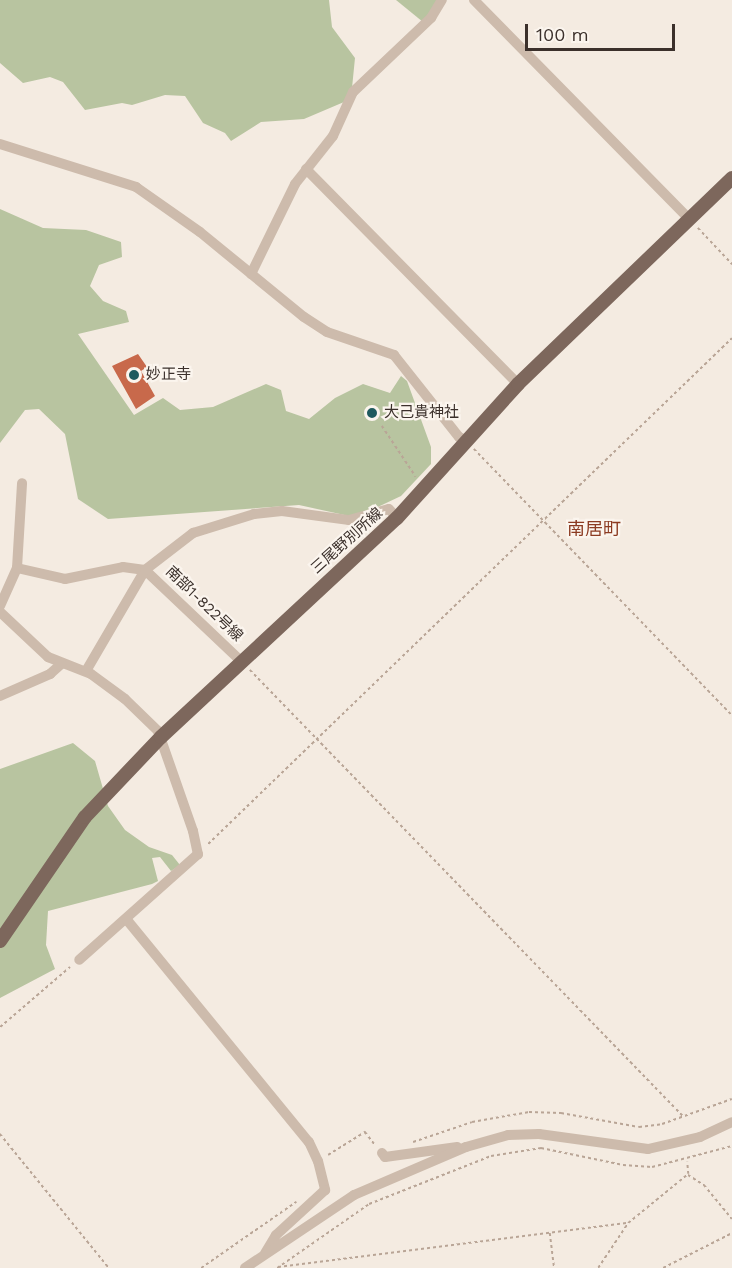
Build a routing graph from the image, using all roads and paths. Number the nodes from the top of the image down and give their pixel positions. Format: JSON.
{"nodes":[{"id":1,"x":442,"y":0,"type":"edge"},
{"id":2,"x":474,"y":0,"type":"edge"},
{"id":3,"x":0,"y":144,"type":"edge"},
{"id":4,"x":306,"y":169,"type":"junction"},
{"id":5,"x":732,"y":178,"type":"edge"},
{"id":6,"x":689,"y":219,"type":"junction"},
{"id":7,"x":732,"y":264,"type":"edge"},
{"id":8,"x":251,"y":274,"type":"junction"},
{"id":9,"x":732,"y":338,"type":"edge"},
{"id":10,"x":518,"y":384,"type":"junction"},
{"id":11,"x":382,"y":426,"type":"dead end"},
{"id":12,"x":465,"y":440,"type":"junction"},
{"id":13,"x":22,"y":483,"type":"dead end"},
{"id":14,"x":426,"y":485,"type":"junction"},
{"id":15,"x":397,"y":518,"type":"junction"},
{"id":16,"x":543,"y":521,"type":"junction"},
{"id":17,"x":17,"y":568,"type":"junction"},
{"id":18,"x":145,"y":570,"type":"junction"},
{"id":19,"x":0,"y":606,"type":"edge"},
{"id":20,"x":0,"y":612,"type":"edge"},
{"id":21,"x":240,"y":661,"type":"junction"},
{"id":22,"x":61,"y":664,"type":"junction"},
{"id":23,"x":86,"y":671,"type":"junction"},
{"id":24,"x":0,"y":696,"type":"edge"},
{"id":25,"x":732,"y":715,"type":"edge"},
{"id":26,"x":161,"y":737,"type":"junction"},
{"id":27,"x":318,"y":738,"type":"junction"},
{"id":28,"x":198,"y":854,"type":"junction"},
{"id":29,"x":127,"y":920,"type":"junction"},
{"id":30,"x":0,"y":941,"type":"edge"},
{"id":31,"x":79,"y":960,"type":"joint"},
{"id":32,"x":0,"y":1027,"type":"edge"},
{"id":33,"x":684,"y":1117,"type":"dead end"},
{"id":34,"x":732,"y":1122,"type":"edge"},
{"id":35,"x":0,"y":1134,"type":"edge"},
{"id":36,"x":732,"y":1146,"type":"edge"},
{"id":37,"x":466,"y":1147,"type":"junction"},
{"id":38,"x":381,"y":1153,"type":"dead end"},
{"id":39,"x":687,"y":1161,"type":"junction"},
{"id":40,"x":688,"y":1174,"type":"junction"},
{"id":41,"x":298,"y":1200,"type":"dead end"},
{"id":42,"x":732,"y":1219,"type":"edge"},
{"id":43,"x":628,"y":1223,"type":"junction"},
{"id":44,"x":550,"y":1233,"type":"junction"},
{"id":45,"x":732,"y":1233,"type":"edge"},
{"id":46,"x":263,"y":1256,"type":"junction"},
{"id":47,"x":109,"y":1268,"type":"edge"},
{"id":48,"x":201,"y":1268,"type":"edge"},
{"id":49,"x":245,"y":1268,"type":"edge"},
{"id":50,"x":277,"y":1268,"type":"edge"},
{"id":51,"x":554,"y":1268,"type":"edge"},
{"id":52,"x":598,"y":1268,"type":"edge"},
{"id":53,"x":663,"y":1268,"type":"edge"}],
"edges":[{"from":1,"to":4,"type":"street"},
{"from":2,"to":6,"type":"street"},
{"from":3,"to":8,"type":"street"},
{"from":4,"to":8,"type":"street"},
{"from":4,"to":10,"type":"street"},
{"from":5,"to":6,"type":"main road","name":"三尾野別所線"},
{"from":6,"to":7,"type":"path"},
{"from":6,"to":10,"type":"main road","name":"三尾野別所線"},
{"from":8,"to":12,"type":"street"},
{"from":9,"to":16,"type":"path"},
{"from":10,"to":12,"type":"main road","name":"三尾野別所線"},
{"from":11,"to":14,"type":"path"},
{"from":12,"to":14,"type":"main road","name":"三尾野別所線"},
{"from":12,"to":16,"type":"path"},
{"from":13,"to":17,"type":"street"},
{"from":14,"to":15,"type":"main road","name":"三尾野別所線"},
{"from":15,"to":18,"type":"street"},
{"from":15,"to":21,"type":"main road","name":"三尾野別所線"},
{"from":16,"to":25,"type":"path"},
{"from":16,"to":27,"type":"path"},
{"from":17,"to":18,"type":"street"},
{"from":17,"to":19,"type":"street"},
{"from":18,"to":21,"type":"street","name":"南部1-822号線"},
{"from":18,"to":23,"type":"street"},
{"from":20,"to":22,"type":"street"},
{"from":21,"to":26,"type":"main road","name":"三尾野別所線"},
{"from":21,"to":27,"type":"path"},
{"from":22,"to":23,"type":"street"},
{"from":22,"to":24,"type":"street"},
{"from":23,"to":26,"type":"street"},
{"from":26,"to":28,"type":"street"},
{"from":26,"to":30,"type":"main road","name":"三尾野別所線"},
{"from":27,"to":28,"type":"path"},
{"from":27,"to":33,"type":"path"},
{"from":28,"to":29,"type":"street"},
{"from":29,"to":31,"type":"street"},
{"from":29,"to":46,"type":"street"},
{"from":31,"to":32,"type":"path"},
{"from":34,"to":37,"type":"street"},
{"from":35,"to":47,"type":"path"},
{"from":36,"to":39,"type":"path"},
{"from":37,"to":38,"type":"street"},
{"from":37,"to":46,"type":"street"},
{"from":39,"to":40,"type":"path"},
{"from":39,"to":50,"type":"path"},
{"from":40,"to":42,"type":"path"},
{"from":40,"to":43,"type":"path"},
{"from":41,"to":48,"type":"path"},
{"from":43,"to":44,"type":"path"},
{"from":43,"to":52,"type":"path"},
{"from":44,"to":50,"type":"path"},
{"from":44,"to":51,"type":"path"},
{"from":45,"to":53,"type":"path"},
{"from":46,"to":49,"type":"street"}]}
